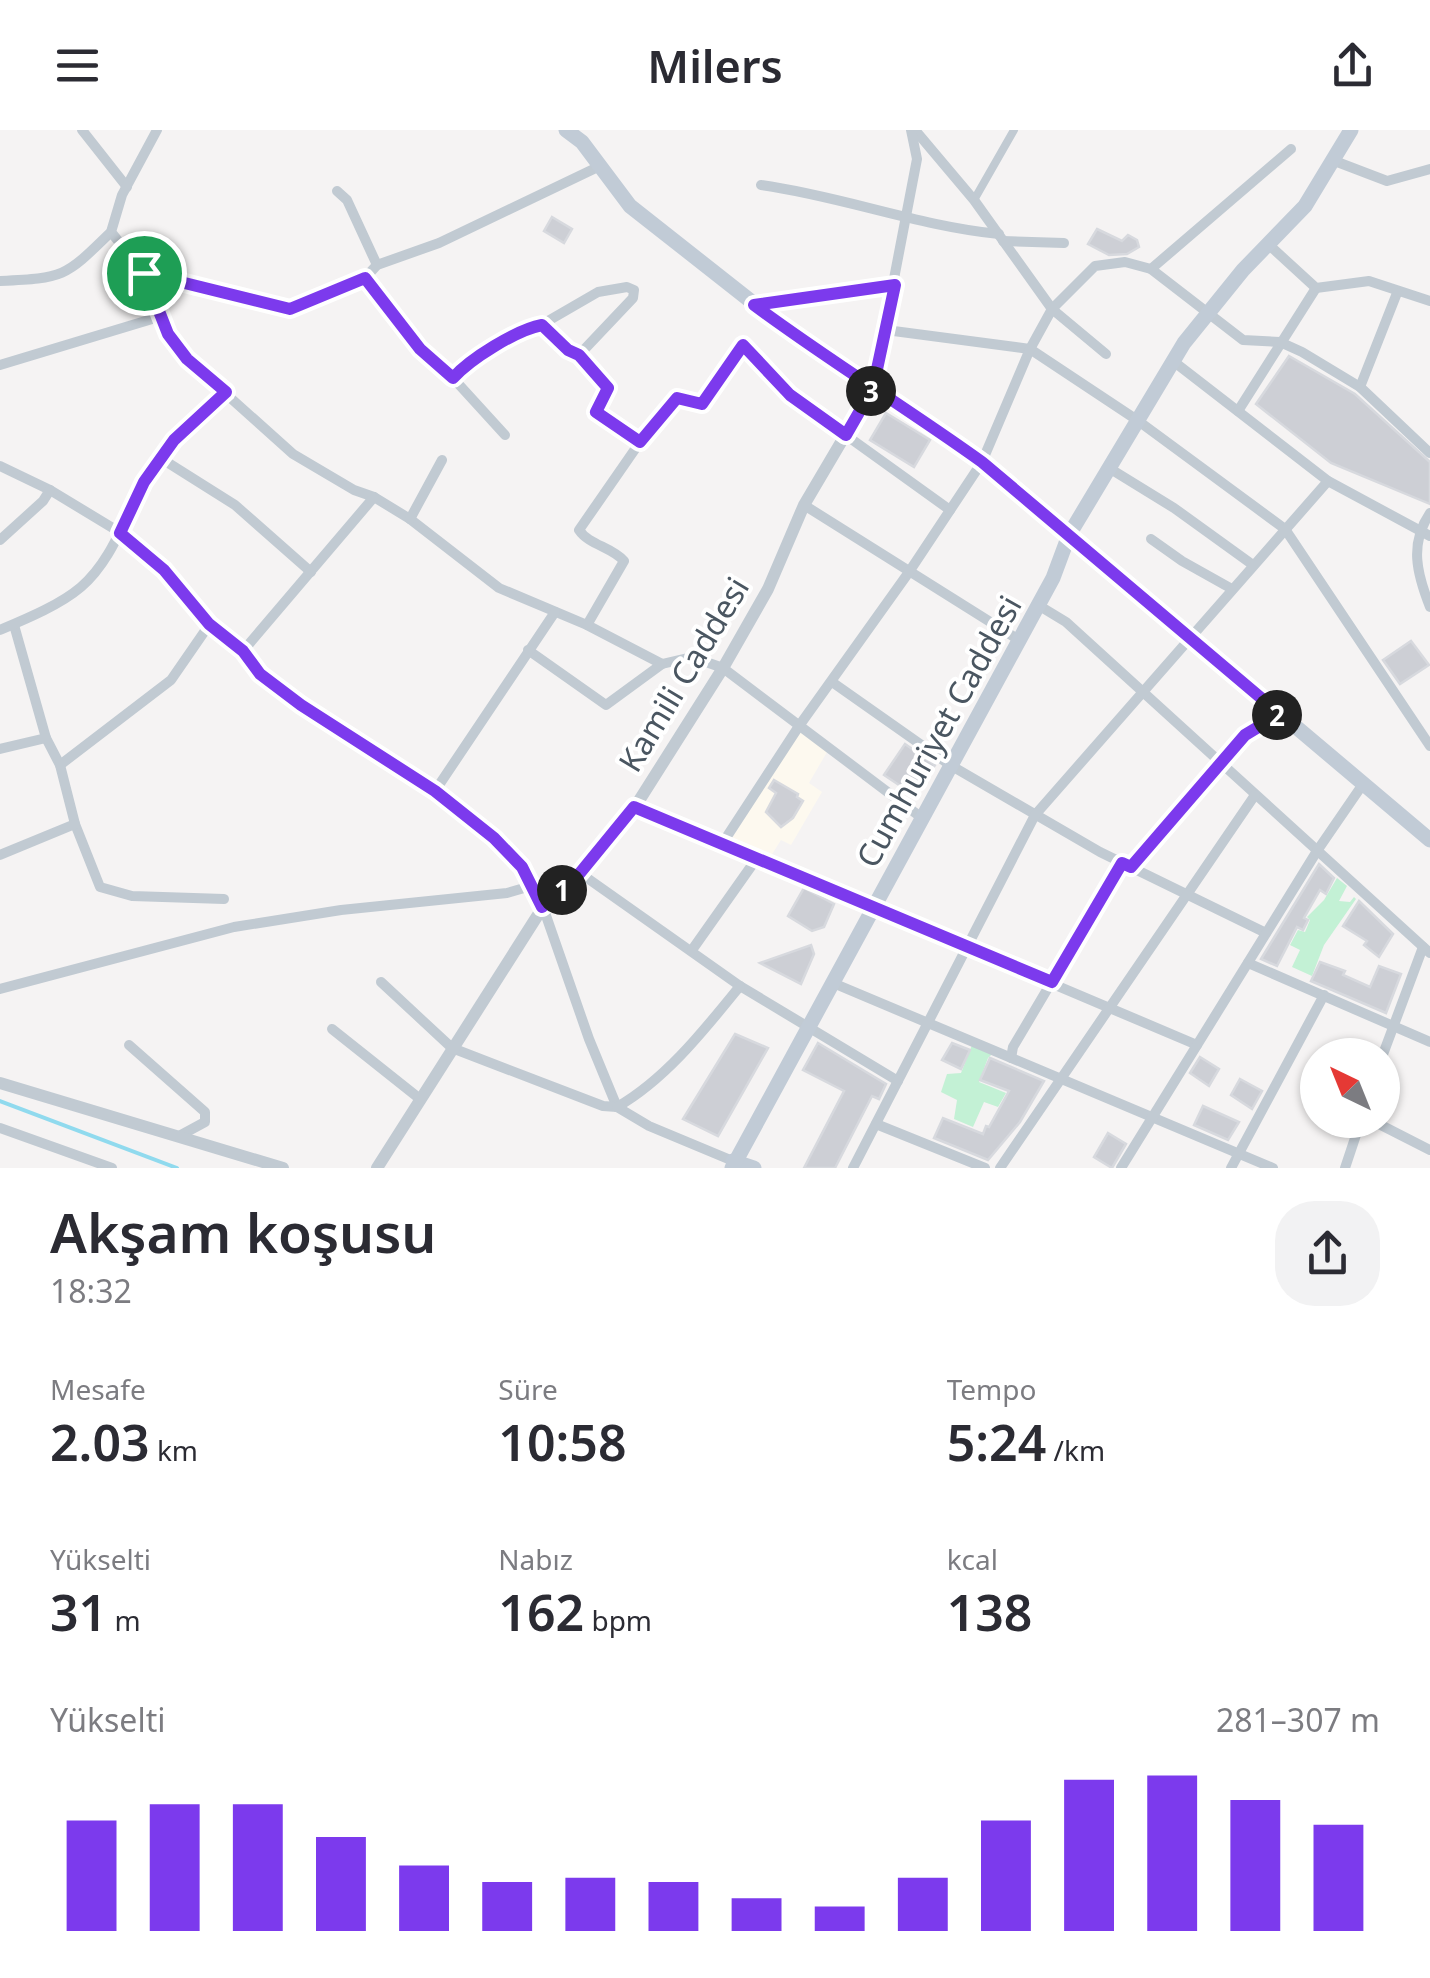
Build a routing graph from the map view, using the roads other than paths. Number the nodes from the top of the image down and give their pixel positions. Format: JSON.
{"nodes":[{"id":1,"x":82,"y":130,"type":"edge"},
{"id":2,"x":157,"y":130,"type":"edge"},
{"id":3,"x":566,"y":130,"type":"edge"},
{"id":4,"x":913,"y":130,"type":"edge"},
{"id":5,"x":1014,"y":130,"type":"edge"},
{"id":6,"x":1351,"y":130,"type":"edge"},
{"id":7,"x":1290,"y":149,"type":"dead end"},
{"id":8,"x":1332,"y":160,"type":"junction"},
{"id":9,"x":600,"y":166,"type":"junction"},
{"id":10,"x":1430,"y":170,"type":"edge"},
{"id":11,"x":761,"y":185,"type":"dead end"},
{"id":12,"x":127,"y":186,"type":"junction"},
{"id":13,"x":337,"y":191,"type":"dead end"},
{"id":14,"x":974,"y":200,"type":"junction"},
{"id":15,"x":907,"y":217,"type":"junction"},
{"id":16,"x":111,"y":232,"type":"junction"},
{"id":17,"x":1001,"y":237,"type":"junction"},
{"id":18,"x":1064,"y":243,"type":"dead end"},
{"id":19,"x":1268,"y":244,"type":"junction"},
{"id":20,"x":378,"y":265,"type":"junction"},
{"id":21,"x":1151,"y":269,"type":"junction"},
{"id":22,"x":144,"y":273,"type":"junction"},
{"id":23,"x":365,"y":278,"type":"junction"},
{"id":24,"x":0,"y":281,"type":"edge"},
{"id":25,"x":895,"y":285,"type":"junction"},
{"id":26,"x":1316,"y":288,"type":"junction"},
{"id":27,"x":1397,"y":293,"type":"junction"},
{"id":28,"x":1430,"y":301,"type":"edge"},
{"id":29,"x":754,"y":305,"type":"junction"},
{"id":30,"x":1052,"y":310,"type":"junction"},
{"id":31,"x":1208,"y":312,"type":"junction"},
{"id":32,"x":162,"y":316,"type":"junction"},
{"id":33,"x":542,"y":325,"type":"junction"},
{"id":34,"x":886,"y":330,"type":"junction"},
{"id":35,"x":1280,"y":342,"type":"junction"},
{"id":36,"x":1030,"y":349,"type":"junction"},
{"id":37,"x":1106,"y":354,"type":"dead end"},
{"id":38,"x":579,"y":355,"type":"junction"},
{"id":39,"x":1173,"y":360,"type":"junction"},
{"id":40,"x":0,"y":365,"type":"edge"},
{"id":41,"x":453,"y":378,"type":"junction"},
{"id":42,"x":1360,"y":387,"type":"junction"},
{"id":43,"x":873,"y":388,"type":"junction"},
{"id":44,"x":226,"y":392,"type":"junction"},
{"id":45,"x":1238,"y":411,"type":"junction"},
{"id":46,"x":1137,"y":420,"type":"junction"},
{"id":47,"x":506,"y":434,"type":"dead end"},
{"id":48,"x":846,"y":435,"type":"junction"},
{"id":49,"x":640,"y":442,"type":"junction"},
{"id":50,"x":1430,"y":452,"type":"edge"},
{"id":51,"x":162,"y":459,"type":"junction"},
{"id":52,"x":442,"y":460,"type":"dead end"},
{"id":53,"x":982,"y":462,"type":"junction"},
{"id":54,"x":0,"y":466,"type":"edge"},
{"id":55,"x":1109,"y":468,"type":"junction"},
{"id":56,"x":1328,"y":481,"type":"junction"},
{"id":57,"x":50,"y":490,"type":"junction"},
{"id":58,"x":374,"y":496,"type":"junction"},
{"id":59,"x":804,"y":506,"type":"junction"},
{"id":60,"x":950,"y":510,"type":"junction"},
{"id":61,"x":1430,"y":513,"type":"edge"},
{"id":62,"x":410,"y":519,"type":"junction"},
{"id":63,"x":1286,"y":528,"type":"junction"},
{"id":64,"x":120,"y":533,"type":"junction"},
{"id":65,"x":1424,"y":534,"type":"edge"},
{"id":66,"x":1068,"y":535,"type":"junction"},
{"id":67,"x":1151,"y":539,"type":"dead end"},
{"id":68,"x":0,"y":540,"type":"edge"},
{"id":69,"x":1253,"y":565,"type":"junction"},
{"id":70,"x":311,"y":572,"type":"junction"},
{"id":71,"x":909,"y":572,"type":"junction"},
{"id":72,"x":1232,"y":588,"type":"junction"},
{"id":73,"x":1038,"y":605,"type":"junction"},
{"id":74,"x":1430,"y":607,"type":"edge"},
{"id":75,"x":555,"y":612,"type":"junction"},
{"id":76,"x":14,"y":624,"type":"junction"},
{"id":77,"x":209,"y":624,"type":"junction"},
{"id":78,"x":587,"y":625,"type":"junction"},
{"id":79,"x":0,"y":630,"type":"edge"},
{"id":80,"x":1189,"y":636,"type":"junction"},
{"id":81,"x":1019,"y":640,"type":"junction"},
{"id":82,"x":528,"y":650,"type":"junction"},
{"id":83,"x":243,"y":651,"type":"junction"},
{"id":84,"x":662,"y":664,"type":"junction"},
{"id":85,"x":723,"y":668,"type":"junction"},
{"id":86,"x":832,"y":682,"type":"junction"},
{"id":87,"x":1141,"y":692,"type":"junction"},
{"id":88,"x":1280,"y":714,"type":"junction"},
{"id":89,"x":799,"y":726,"type":"junction"},
{"id":90,"x":46,"y":738,"type":"junction"},
{"id":91,"x":1430,"y":746,"type":"edge"},
{"id":92,"x":0,"y":749,"type":"edge"},
{"id":93,"x":1219,"y":763,"type":"junction"},
{"id":94,"x":60,"y":765,"type":"junction"},
{"id":95,"x":950,"y":765,"type":"junction"},
{"id":96,"x":1363,"y":784,"type":"junction"},
{"id":97,"x":435,"y":791,"type":"junction"},
{"id":98,"x":1255,"y":795,"type":"junction"},
{"id":99,"x":634,"y":807,"type":"junction"},
{"id":100,"x":1036,"y":815,"type":"junction"},
{"id":101,"x":922,"y":818,"type":"junction"},
{"id":102,"x":76,"y":824,"type":"junction"},
{"id":103,"x":1430,"y":840,"type":"edge"},
{"id":104,"x":722,"y":844,"type":"junction"},
{"id":105,"x":1316,"y":851,"type":"junction"},
{"id":106,"x":0,"y":855,"type":"edge"},
{"id":107,"x":757,"y":858,"type":"junction"},
{"id":108,"x":1127,"y":865,"type":"junction"},
{"id":109,"x":580,"y":873,"type":"junction"},
{"id":110,"x":532,"y":886,"type":"junction"},
{"id":111,"x":1186,"y":894,"type":"junction"},
{"id":112,"x":224,"y":899,"type":"dead end"},
{"id":113,"x":542,"y":907,"type":"junction"},
{"id":114,"x":874,"y":908,"type":"junction"},
{"id":115,"x":1266,"y":933,"type":"junction"},
{"id":116,"x":968,"y":946,"type":"junction"},
{"id":117,"x":692,"y":950,"type":"junction"},
{"id":118,"x":1427,"y":950,"type":"edge"},
{"id":119,"x":1248,"y":963,"type":"junction"},
{"id":120,"x":381,"y":982,"type":"dead end"},
{"id":121,"x":1052,"y":982,"type":"junction"},
{"id":122,"x":833,"y":983,"type":"junction"},
{"id":123,"x":740,"y":986,"type":"junction"},
{"id":124,"x":0,"y":989,"type":"edge"},
{"id":125,"x":1324,"y":995,"type":"junction"},
{"id":126,"x":1109,"y":1007,"type":"junction"},
{"id":127,"x":928,"y":1024,"type":"junction"},
{"id":128,"x":1393,"y":1026,"type":"junction"},
{"id":129,"x":809,"y":1027,"type":"junction"},
{"id":130,"x":332,"y":1030,"type":"dead end"},
{"id":131,"x":1389,"y":1038,"type":"edge"},
{"id":132,"x":1430,"y":1042,"type":"edge"},
{"id":133,"x":128,"y":1045,"type":"dead end"},
{"id":134,"x":1197,"y":1045,"type":"junction"},
{"id":135,"x":452,"y":1048,"type":"junction"},
{"id":136,"x":1010,"y":1058,"type":"junction"},
{"id":137,"x":1062,"y":1079,"type":"junction"},
{"id":138,"x":898,"y":1081,"type":"junction"},
{"id":139,"x":0,"y":1083,"type":"edge"},
{"id":140,"x":420,"y":1099,"type":"junction"},
{"id":141,"x":617,"y":1106,"type":"junction"},
{"id":142,"x":1152,"y":1118,"type":"junction"},
{"id":143,"x":876,"y":1124,"type":"junction"},
{"id":144,"x":0,"y":1128,"type":"edge"},
{"id":145,"x":180,"y":1135,"type":"junction"},
{"id":146,"x":1400,"y":1135,"type":"edge"},
{"id":147,"x":1356,"y":1138,"type":"edge"},
{"id":148,"x":1430,"y":1150,"type":"edge"},
{"id":149,"x":1239,"y":1154,"type":"junction"},
{"id":150,"x":733,"y":1164,"type":"edge"},
{"id":151,"x":112,"y":1168,"type":"edge"},
{"id":152,"x":282,"y":1168,"type":"edge"},
{"id":153,"x":377,"y":1168,"type":"edge"},
{"id":154,"x":754,"y":1168,"type":"edge"},
{"id":155,"x":853,"y":1168,"type":"edge"},
{"id":156,"x":985,"y":1168,"type":"edge"},
{"id":157,"x":1000,"y":1168,"type":"edge"},
{"id":158,"x":1121,"y":1168,"type":"edge"},
{"id":159,"x":1231,"y":1168,"type":"edge"},
{"id":160,"x":1273,"y":1168,"type":"edge"},
{"id":161,"x":1345,"y":1168,"type":"edge"}],
"edges":[{"from":1,"to":12,"type":"street"},
{"from":2,"to":12,"type":"street"},
{"from":3,"to":9,"type":"main road"},
{"from":4,"to":14,"type":"street"},
{"from":4,"to":15,"type":"street"},
{"from":5,"to":14,"type":"street"},
{"from":6,"to":8,"type":"main road","name":"Cumhuriyet Caddesi"},
{"from":7,"to":21,"type":"street"},
{"from":8,"to":10,"type":"street"},
{"from":8,"to":19,"type":"main road","name":"Cumhuriyet Caddesi"},
{"from":9,"to":20,"type":"street"},
{"from":9,"to":29,"type":"main road"},
{"from":11,"to":15,"type":"street"},
{"from":12,"to":16,"type":"street"},
{"from":13,"to":20,"type":"street"},
{"from":14,"to":17,"type":"street"},
{"from":15,"to":17,"type":"street"},
{"from":15,"to":25,"type":"street"},
{"from":16,"to":22,"type":"street"},
{"from":16,"to":24,"type":"street"},
{"from":17,"to":18,"type":"street"},
{"from":17,"to":30,"type":"street"},
{"from":19,"to":26,"type":"street"},
{"from":19,"to":31,"type":"main road","name":"Cumhuriyet Caddesi"},
{"from":20,"to":23,"type":"street"},
{"from":21,"to":30,"type":"street"},
{"from":21,"to":31,"type":"street"},
{"from":22,"to":23,"type":"street"},
{"from":22,"to":32,"type":"street"},
{"from":23,"to":41,"type":"street"},
{"from":25,"to":29,"type":"street"},
{"from":25,"to":34,"type":"street"},
{"from":26,"to":27,"type":"street"},
{"from":26,"to":35,"type":"street"},
{"from":27,"to":28,"type":"street"},
{"from":27,"to":42,"type":"street"},
{"from":29,"to":43,"type":"main road"},
{"from":30,"to":36,"type":"street"},
{"from":30,"to":37,"type":"street"},
{"from":31,"to":35,"type":"street"},
{"from":31,"to":39,"type":"main road","name":"Cumhuriyet Caddesi"},
{"from":32,"to":40,"type":"street"},
{"from":32,"to":44,"type":"street"},
{"from":33,"to":38,"type":"street"},
{"from":33,"to":38,"type":"street"},
{"from":33,"to":41,"type":"street"},
{"from":34,"to":36,"type":"street"},
{"from":34,"to":43,"type":"street"},
{"from":35,"to":42,"type":"street"},
{"from":35,"to":45,"type":"street"},
{"from":36,"to":46,"type":"street"},
{"from":36,"to":53,"type":"street"},
{"from":38,"to":49,"type":"street"},
{"from":39,"to":45,"type":"street"},
{"from":39,"to":46,"type":"main road","name":"Cumhuriyet Caddesi"},
{"from":41,"to":47,"type":"street"},
{"from":42,"to":50,"type":"street"},
{"from":43,"to":48,"type":"street","name":"Kamili Caddesi"},
{"from":43,"to":53,"type":"main road"},
{"from":44,"to":51,"type":"street"},
{"from":44,"to":58,"type":"street"},
{"from":45,"to":56,"type":"street"},
{"from":46,"to":55,"type":"main road","name":"Cumhuriyet Caddesi"},
{"from":46,"to":63,"type":"street"},
{"from":48,"to":49,"type":"street"},
{"from":48,"to":59,"type":"street","name":"Kamili Caddesi"},
{"from":48,"to":60,"type":"street"},
{"from":49,"to":78,"type":"street"},
{"from":51,"to":64,"type":"street"},
{"from":51,"to":70,"type":"street"},
{"from":52,"to":62,"type":"street"},
{"from":53,"to":60,"type":"street"},
{"from":53,"to":66,"type":"main road"},
{"from":54,"to":57,"type":"street"},
{"from":55,"to":66,"type":"main road","name":"Cumhuriyet Caddesi"},
{"from":55,"to":69,"type":"street"},
{"from":56,"to":63,"type":"street"},
{"from":56,"to":65,"type":"street"},
{"from":57,"to":64,"type":"street"},
{"from":57,"to":68,"type":"street"},
{"from":58,"to":62,"type":"street"},
{"from":58,"to":70,"type":"street"},
{"from":59,"to":71,"type":"street"},
{"from":59,"to":85,"type":"street","name":"Kamili Caddesi"},
{"from":60,"to":71,"type":"street"},
{"from":61,"to":65,"type":"street"},
{"from":62,"to":75,"type":"street"},
{"from":63,"to":69,"type":"street"},
{"from":63,"to":91,"type":"street"},
{"from":64,"to":76,"type":"street"},
{"from":64,"to":77,"type":"street"},
{"from":65,"to":74,"type":"street"},
{"from":66,"to":73,"type":"main road","name":"Cumhuriyet Caddesi"},
{"from":66,"to":80,"type":"main road"},
{"from":67,"to":72,"type":"street"},
{"from":69,"to":72,"type":"street"},
{"from":70,"to":83,"type":"street"},
{"from":71,"to":81,"type":"street"},
{"from":71,"to":86,"type":"street"},
{"from":72,"to":80,"type":"street"},
{"from":73,"to":81,"type":"main road","name":"Cumhuriyet Caddesi"},
{"from":73,"to":87,"type":"street"},
{"from":75,"to":78,"type":"street"},
{"from":75,"to":82,"type":"street"},
{"from":76,"to":79,"type":"street"},
{"from":76,"to":90,"type":"street"},
{"from":77,"to":83,"type":"street"},
{"from":77,"to":94,"type":"street"},
{"from":78,"to":84,"type":"street"},
{"from":80,"to":87,"type":"street"},
{"from":80,"to":88,"type":"main road"},
{"from":81,"to":95,"type":"main road","name":"Cumhuriyet Caddesi"},
{"from":82,"to":84,"type":"street"},
{"from":82,"to":97,"type":"street"},
{"from":83,"to":97,"type":"street"},
{"from":84,"to":85,"type":"street"},
{"from":85,"to":89,"type":"street"},
{"from":85,"to":99,"type":"street","name":"Kamili Caddesi"},
{"from":86,"to":89,"type":"street"},
{"from":86,"to":95,"type":"street"},
{"from":87,"to":93,"type":"street"},
{"from":87,"to":100,"type":"street"},
{"from":88,"to":93,"type":"street"},
{"from":88,"to":96,"type":"main road"},
{"from":89,"to":101,"type":"street"},
{"from":89,"to":104,"type":"street"},
{"from":90,"to":92,"type":"street"},
{"from":90,"to":94,"type":"street"},
{"from":93,"to":98,"type":"street"},
{"from":93,"to":108,"type":"street"},
{"from":94,"to":102,"type":"street"},
{"from":95,"to":100,"type":"street"},
{"from":95,"to":101,"type":"main road","name":"Cumhuriyet Caddesi"},
{"from":96,"to":103,"type":"main road"},
{"from":96,"to":105,"type":"street"},
{"from":97,"to":110,"type":"street"},
{"from":98,"to":105,"type":"street"},
{"from":98,"to":111,"type":"street"},
{"from":99,"to":104,"type":"street"},
{"from":99,"to":109,"type":"street","name":"Kamili Caddesi"},
{"from":100,"to":108,"type":"street"},
{"from":100,"to":116,"type":"street"},
{"from":101,"to":114,"type":"main road","name":"Cumhuriyet Caddesi"},
{"from":102,"to":106,"type":"street"},
{"from":102,"to":112,"type":"street"},
{"from":104,"to":107,"type":"street"},
{"from":105,"to":115,"type":"street"},
{"from":105,"to":118,"type":"street"},
{"from":107,"to":114,"type":"street"},
{"from":107,"to":117,"type":"street"},
{"from":108,"to":111,"type":"street"},
{"from":108,"to":121,"type":"street"},
{"from":109,"to":113,"type":"street","name":"Kamili Caddesi"},
{"from":109,"to":117,"type":"street"},
{"from":110,"to":113,"type":"street"},
{"from":110,"to":124,"type":"street"},
{"from":111,"to":115,"type":"street"},
{"from":111,"to":126,"type":"street"},
{"from":113,"to":135,"type":"street","name":"Kamili Caddesi"},
{"from":113,"to":141,"type":"street"},
{"from":114,"to":116,"type":"street"},
{"from":114,"to":122,"type":"main road","name":"Cumhuriyet Caddesi"},
{"from":115,"to":119,"type":"street"},
{"from":116,"to":121,"type":"street"},
{"from":116,"to":127,"type":"street"},
{"from":117,"to":123,"type":"street"},
{"from":118,"to":128,"type":"street"},
{"from":119,"to":125,"type":"street"},
{"from":119,"to":134,"type":"street"},
{"from":120,"to":135,"type":"street"},
{"from":121,"to":126,"type":"street"},
{"from":121,"to":136,"type":"street"},
{"from":122,"to":127,"type":"street"},
{"from":122,"to":129,"type":"main road","name":"Cumhuriyet Caddesi"},
{"from":123,"to":129,"type":"street"},
{"from":123,"to":141,"type":"street"},
{"from":125,"to":128,"type":"street"},
{"from":125,"to":149,"type":"street"},
{"from":126,"to":134,"type":"street"},
{"from":126,"to":137,"type":"street"},
{"from":127,"to":136,"type":"street"},
{"from":127,"to":138,"type":"street"},
{"from":128,"to":131,"type":"street"},
{"from":128,"to":132,"type":"street"},
{"from":129,"to":138,"type":"street"},
{"from":129,"to":150,"type":"main road","name":"Cumhuriyet Caddesi"},
{"from":130,"to":140,"type":"street"},
{"from":133,"to":145,"type":"street"},
{"from":134,"to":142,"type":"street"},
{"from":135,"to":140,"type":"street","name":"Kamili Caddesi"},
{"from":135,"to":141,"type":"street"},
{"from":136,"to":137,"type":"street"},
{"from":137,"to":142,"type":"street"},
{"from":137,"to":157,"type":"street"},
{"from":138,"to":143,"type":"street"},
{"from":139,"to":145,"type":"street"},
{"from":140,"to":153,"type":"street","name":"Kamili Caddesi"},
{"from":141,"to":150,"type":"street"},
{"from":142,"to":149,"type":"street"},
{"from":142,"to":158,"type":"street"},
{"from":143,"to":155,"type":"street"},
{"from":143,"to":156,"type":"street"},
{"from":144,"to":151,"type":"street"},
{"from":145,"to":152,"type":"street"},
{"from":146,"to":148,"type":"street"},
{"from":147,"to":161,"type":"street"},
{"from":149,"to":159,"type":"street"},
{"from":149,"to":160,"type":"street"},
{"from":150,"to":154,"type":"main road"}]}
